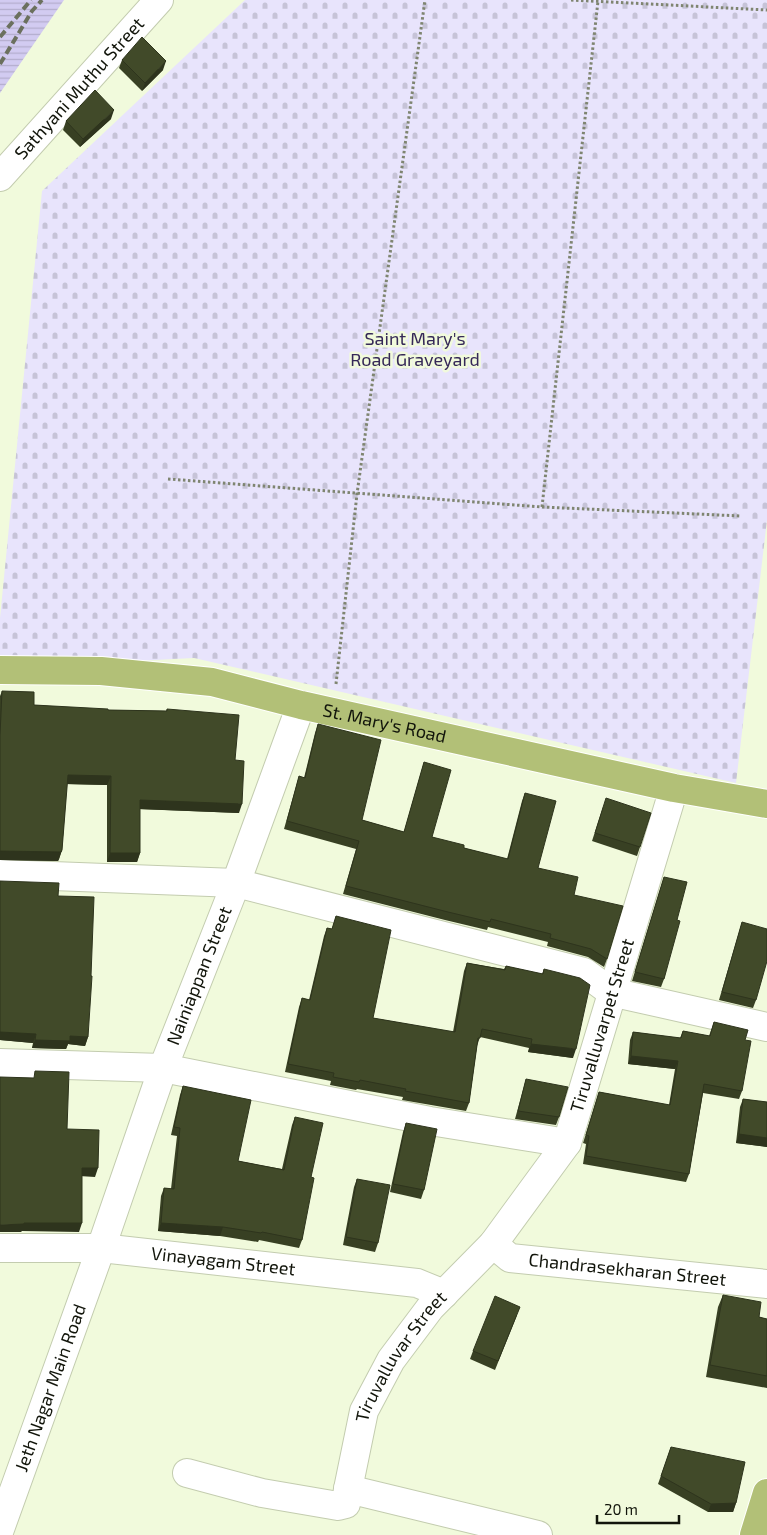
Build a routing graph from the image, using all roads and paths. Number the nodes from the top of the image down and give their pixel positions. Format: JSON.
{"nodes":[{"id":1,"x":159,"y":0,"type":"edge"},
{"id":2,"x":425,"y":0,"type":"edge"},
{"id":3,"x":571,"y":0,"type":"edge"},
{"id":4,"x":598,"y":1,"type":"edge"},
{"id":5,"x":767,"y":10,"type":"edge"},
{"id":6,"x":0,"y":177,"type":"edge"},
{"id":7,"x":168,"y":480,"type":"dead end"},
{"id":8,"x":357,"y":494,"type":"junction"},
{"id":9,"x":542,"y":507,"type":"junction"},
{"id":10,"x":741,"y":516,"type":"dead end"},
{"id":11,"x":0,"y":670,"type":"edge"},
{"id":12,"x":301,"y":705,"type":"junction"},
{"id":13,"x":332,"y":712,"type":"junction"},
{"id":14,"x":674,"y":788,"type":"junction"},
{"id":15,"x":767,"y":804,"type":"edge"},
{"id":16,"x":0,"y":874,"type":"edge"},
{"id":17,"x":236,"y":882,"type":"junction"},
{"id":18,"x":611,"y":992,"type":"junction"},
{"id":19,"x":767,"y":1027,"type":"edge"},
{"id":20,"x":0,"y":1063,"type":"edge"},
{"id":21,"x":163,"y":1068,"type":"junction"},
{"id":22,"x":567,"y":1143,"type":"junction"},
{"id":23,"x":493,"y":1244,"type":"junction"},
{"id":24,"x":0,"y":1248,"type":"edge"},
{"id":25,"x":101,"y":1248,"type":"junction"},
{"id":26,"x":767,"y":1284,"type":"edge"},
{"id":27,"x":444,"y":1294,"type":"junction"},
{"id":28,"x":187,"y":1473,"type":"dead end"},
{"id":29,"x":348,"y":1489,"type":"junction"},
{"id":30,"x":767,"y":1495,"type":"edge"},
{"id":31,"x":0,"y":1529,"type":"edge"},
{"id":32,"x":538,"y":1535,"type":"edge"},
{"id":33,"x":754,"y":1535,"type":"edge"}],
"edges":[{"from":1,"to":6,"type":"street","name":"Sathyani Muthu Street"},
{"from":2,"to":8,"type":"path"},
{"from":3,"to":4,"type":"path"},
{"from":4,"to":5,"type":"path"},
{"from":4,"to":9,"type":"path"},
{"from":7,"to":8,"type":"path"},
{"from":8,"to":9,"type":"path"},
{"from":8,"to":13,"type":"path"},
{"from":9,"to":10,"type":"path"},
{"from":11,"to":12,"type":"main road","name":"St. Mary's Road"},
{"from":12,"to":13,"type":"main road","name":"St. Mary's Road"},
{"from":12,"to":17,"type":"street","name":"Nainiappan Street"},
{"from":13,"to":14,"type":"main road","name":"St. Mary's Road"},
{"from":14,"to":15,"type":"main road","name":"St. Mary's Road"},
{"from":14,"to":18,"type":"street","name":"Tiruvalluvarpet Street"},
{"from":16,"to":17,"type":"street"},
{"from":17,"to":18,"type":"street"},
{"from":17,"to":21,"type":"street","name":"Nainiappan Street"},
{"from":18,"to":19,"type":"street"},
{"from":18,"to":22,"type":"street","name":"Tiruvalluvarpet Street"},
{"from":20,"to":21,"type":"street"},
{"from":21,"to":22,"type":"street"},
{"from":21,"to":25,"type":"street","name":"Nainiappan Street"},
{"from":22,"to":23,"type":"street","name":"Tiruvalluvarpet Street"},
{"from":23,"to":26,"type":"street","name":"Chandrasekharan Street"},
{"from":23,"to":27,"type":"street","name":"Tiruvalluvar Street"},
{"from":24,"to":25,"type":"street","name":"Vinayagam Street"},
{"from":25,"to":27,"type":"street","name":"Vinayagam Street"},
{"from":25,"to":31,"type":"street","name":"Jeth Nagar Main Road"},
{"from":27,"to":29,"type":"street","name":"Tiruvalluvar Street"},
{"from":28,"to":29,"type":"street"},
{"from":29,"to":32,"type":"street"},
{"from":30,"to":33,"type":"main road"}]}
